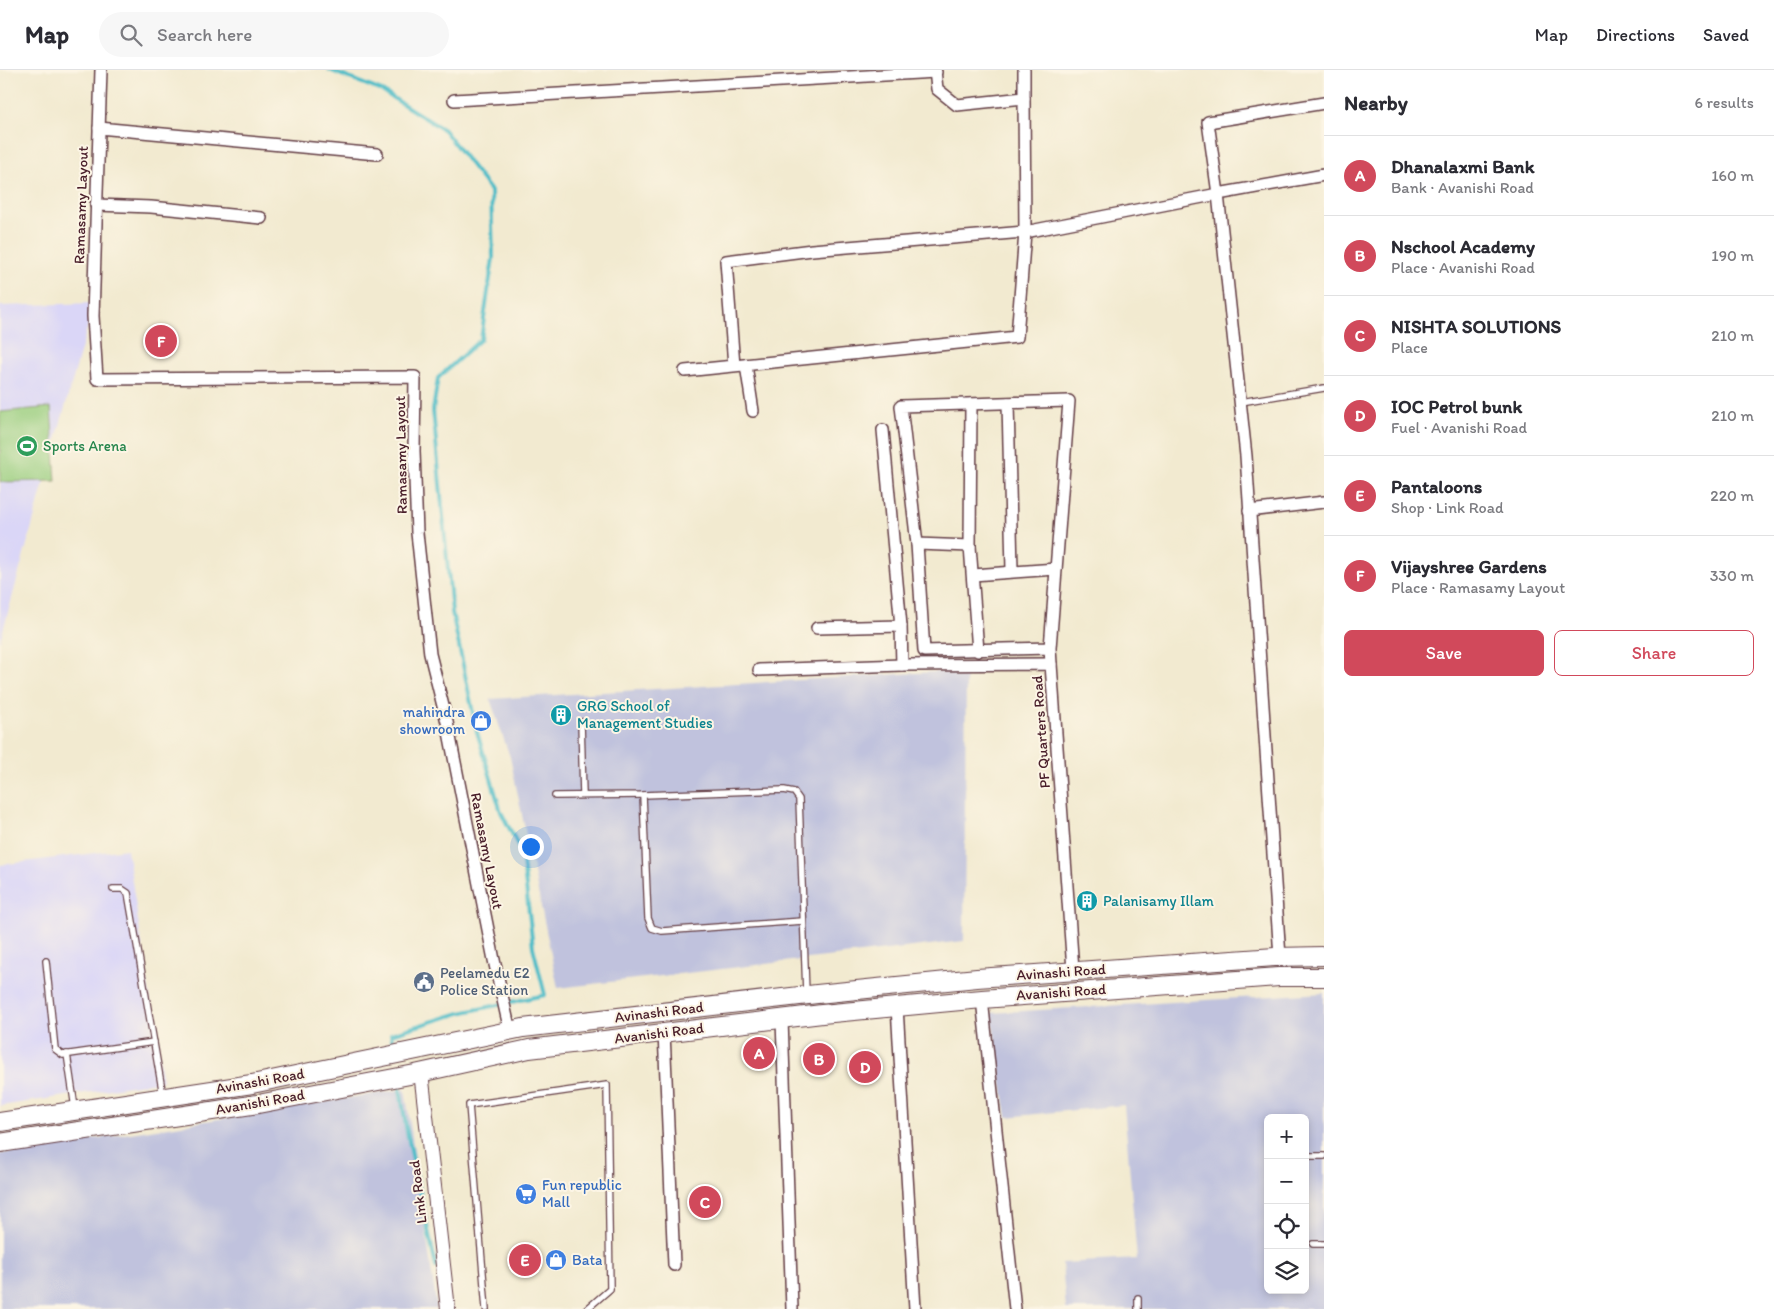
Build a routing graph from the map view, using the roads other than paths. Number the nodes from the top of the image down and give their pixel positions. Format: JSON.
{"nodes":[{"id":1,"x":101,"y":70,"type":"edge"},
{"id":2,"x":1024,"y":70,"type":"edge"},
{"id":3,"x":936,"y":71,"type":"edge"},
{"id":4,"x":1024,"y":98,"type":"junction"},
{"id":5,"x":454,"y":100,"type":"dead end"},
{"id":6,"x":1324,"y":103,"type":"edge"},
{"id":7,"x":98,"y":128,"type":"junction"},
{"id":8,"x":376,"y":154,"type":"dead end"},
{"id":9,"x":1324,"y":175,"type":"edge"},
{"id":10,"x":1218,"y":194,"type":"junction"},
{"id":11,"x":96,"y":205,"type":"junction"},
{"id":12,"x":261,"y":218,"type":"dead end"},
{"id":13,"x":1025,"y":232,"type":"junction"},
{"id":14,"x":746,"y":365,"type":"junction"},
{"id":15,"x":734,"y":366,"type":"junction"},
{"id":16,"x":685,"y":371,"type":"dead end"},
{"id":17,"x":1324,"y":388,"type":"edge"},
{"id":18,"x":1241,"y":402,"type":"junction"},
{"id":19,"x":1008,"y":403,"type":"junction"},
{"id":20,"x":971,"y":404,"type":"junction"},
{"id":21,"x":753,"y":411,"type":"dead end"},
{"id":22,"x":884,"y":430,"type":"dead end"},
{"id":23,"x":1324,"y":502,"type":"edge"},
{"id":24,"x":1249,"y":511,"type":"junction"},
{"id":25,"x":917,"y":544,"type":"junction"},
{"id":26,"x":970,"y":546,"type":"junction"},
{"id":27,"x":1056,"y":568,"type":"junction"},
{"id":28,"x":1012,"y":570,"type":"junction"},
{"id":29,"x":973,"y":575,"type":"junction"},
{"id":30,"x":901,"y":626,"type":"junction"},
{"id":31,"x":817,"y":628,"type":"dead end"},
{"id":32,"x":1050,"y":648,"type":"junction"},
{"id":33,"x":978,"y":651,"type":"junction"},
{"id":34,"x":1051,"y":664,"type":"junction"},
{"id":35,"x":902,"y":665,"type":"junction"},
{"id":36,"x":758,"y":670,"type":"dead end"},
{"id":37,"x":581,"y":722,"type":"dead end"},
{"id":38,"x":583,"y":795,"type":"junction"},
{"id":39,"x":643,"y":795,"type":"junction"},
{"id":40,"x":555,"y":796,"type":"dead end"},
{"id":41,"x":112,"y":889,"type":"dead end"},
{"id":42,"x":803,"y":921,"type":"junction"},
{"id":43,"x":1324,"y":956,"type":"edge"},
{"id":44,"x":1280,"y":957,"type":"junction"},
{"id":45,"x":46,"y":961,"type":"dead end"},
{"id":46,"x":1073,"y":970,"type":"junction"},
{"id":47,"x":1324,"y":977,"type":"edge"},
{"id":48,"x":806,"y":995,"type":"junction"},
{"id":49,"x":982,"y":998,"type":"junction"},
{"id":50,"x":897,"y":1007,"type":"junction"},
{"id":51,"x":782,"y":1020,"type":"junction"},
{"id":52,"x":510,"y":1031,"type":"junction"},
{"id":53,"x":664,"y":1032,"type":"junction"},
{"id":54,"x":154,"y":1042,"type":"junction"},
{"id":55,"x":67,"y":1054,"type":"junction"},
{"id":56,"x":418,"y":1073,"type":"junction"},
{"id":57,"x":163,"y":1097,"type":"junction"},
{"id":58,"x":75,"y":1110,"type":"junction"},
{"id":59,"x":0,"y":1122,"type":"edge"},
{"id":60,"x":0,"y":1143,"type":"edge"},
{"id":61,"x":1309,"y":1156,"type":"edge"},
{"id":62,"x":1324,"y":1156,"type":"edge"},
{"id":63,"x":1313,"y":1244,"type":"dead end"},
{"id":64,"x":1324,"y":1244,"type":"edge"},
{"id":65,"x":674,"y":1265,"type":"dead end"},
{"id":66,"x":1138,"y":1298,"type":"dead end"},
{"id":67,"x":448,"y":1309,"type":"edge"},
{"id":68,"x":486,"y":1309,"type":"edge"},
{"id":69,"x":587,"y":1309,"type":"edge"},
{"id":70,"x":792,"y":1309,"type":"edge"},
{"id":71,"x":915,"y":1309,"type":"edge"},
{"id":72,"x":1015,"y":1309,"type":"edge"},
{"id":73,"x":1138,"y":1309,"type":"edge"}],
"edges":[{"from":1,"to":7,"type":"street","name":"Ramasamy Layout"},
{"from":2,"to":4,"type":"street"},
{"from":3,"to":4,"type":"street"},
{"from":3,"to":5,"type":"street"},
{"from":4,"to":13,"type":"street"},
{"from":6,"to":10,"type":"street"},
{"from":7,"to":8,"type":"street"},
{"from":7,"to":11,"type":"street","name":"Ramasamy Layout"},
{"from":9,"to":10,"type":"street"},
{"from":10,"to":13,"type":"street"},
{"from":10,"to":18,"type":"street"},
{"from":11,"to":12,"type":"street"},
{"from":11,"to":52,"type":"street","name":"Ramasamy Layout"},
{"from":13,"to":14,"type":"street"},
{"from":13,"to":15,"type":"street"},
{"from":14,"to":15,"type":"street"},
{"from":14,"to":21,"type":"street"},
{"from":15,"to":16,"type":"street"},
{"from":17,"to":18,"type":"lane"},
{"from":18,"to":24,"type":"street"},
{"from":19,"to":20,"type":"street"},
{"from":19,"to":27,"type":"street"},
{"from":19,"to":28,"type":"street"},
{"from":20,"to":25,"type":"street"},
{"from":20,"to":26,"type":"street"},
{"from":22,"to":30,"type":"street"},
{"from":23,"to":24,"type":"street"},
{"from":24,"to":44,"type":"street"},
{"from":25,"to":26,"type":"street"},
{"from":25,"to":33,"type":"street"},
{"from":26,"to":29,"type":"street"},
{"from":27,"to":28,"type":"street"},
{"from":27,"to":32,"type":"street"},
{"from":28,"to":29,"type":"street"},
{"from":29,"to":33,"type":"street"},
{"from":30,"to":31,"type":"street"},
{"from":30,"to":35,"type":"street"},
{"from":32,"to":33,"type":"street"},
{"from":32,"to":34,"type":"street"},
{"from":34,"to":35,"type":"street","name":"PF Quarters Road"},
{"from":34,"to":46,"type":"street","name":"PF Quarters Road"},
{"from":35,"to":36,"type":"street","name":"PF Quarters Road"},
{"from":37,"to":38,"type":"lane"},
{"from":38,"to":39,"type":"lane"},
{"from":38,"to":40,"type":"lane"},
{"from":39,"to":42,"type":"lane"},
{"from":39,"to":42,"type":"lane"},
{"from":41,"to":54,"type":"lane"},
{"from":42,"to":48,"type":"lane"},
{"from":43,"to":44,"type":"main road","name":"Avinashi Road"},
{"from":44,"to":46,"type":"main road","name":"Avinashi Road"},
{"from":45,"to":55,"type":"lane"},
{"from":46,"to":48,"type":"main road","name":"Avinashi Road"},
{"from":47,"to":49,"type":"main road","name":"Avanishi Road"},
{"from":48,"to":52,"type":"main road","name":"Avinashi Road"},
{"from":49,"to":50,"type":"main road","name":"Avanishi Road"},
{"from":49,"to":72,"type":"street"},
{"from":50,"to":51,"type":"main road","name":"Avanishi Road"},
{"from":50,"to":71,"type":"street"},
{"from":51,"to":53,"type":"main road","name":"Avanishi Road"},
{"from":51,"to":70,"type":"street"},
{"from":52,"to":57,"type":"main road","name":"Avinashi Road"},
{"from":53,"to":56,"type":"main road","name":"Avanishi Road"},
{"from":53,"to":65,"type":"street"},
{"from":54,"to":55,"type":"lane"},
{"from":54,"to":57,"type":"lane"},
{"from":55,"to":58,"type":"lane"},
{"from":56,"to":60,"type":"main road","name":"Avanishi Road"},
{"from":56,"to":67,"type":"street","name":"Link Road"},
{"from":57,"to":58,"type":"main road","name":"Avinashi Road"},
{"from":58,"to":59,"type":"main road","name":"Avinashi Road"},
{"from":61,"to":62,"type":"lane"},
{"from":63,"to":64,"type":"lane"},
{"from":66,"to":73,"type":"lane"},
{"from":68,"to":69,"type":"lane"}]}
